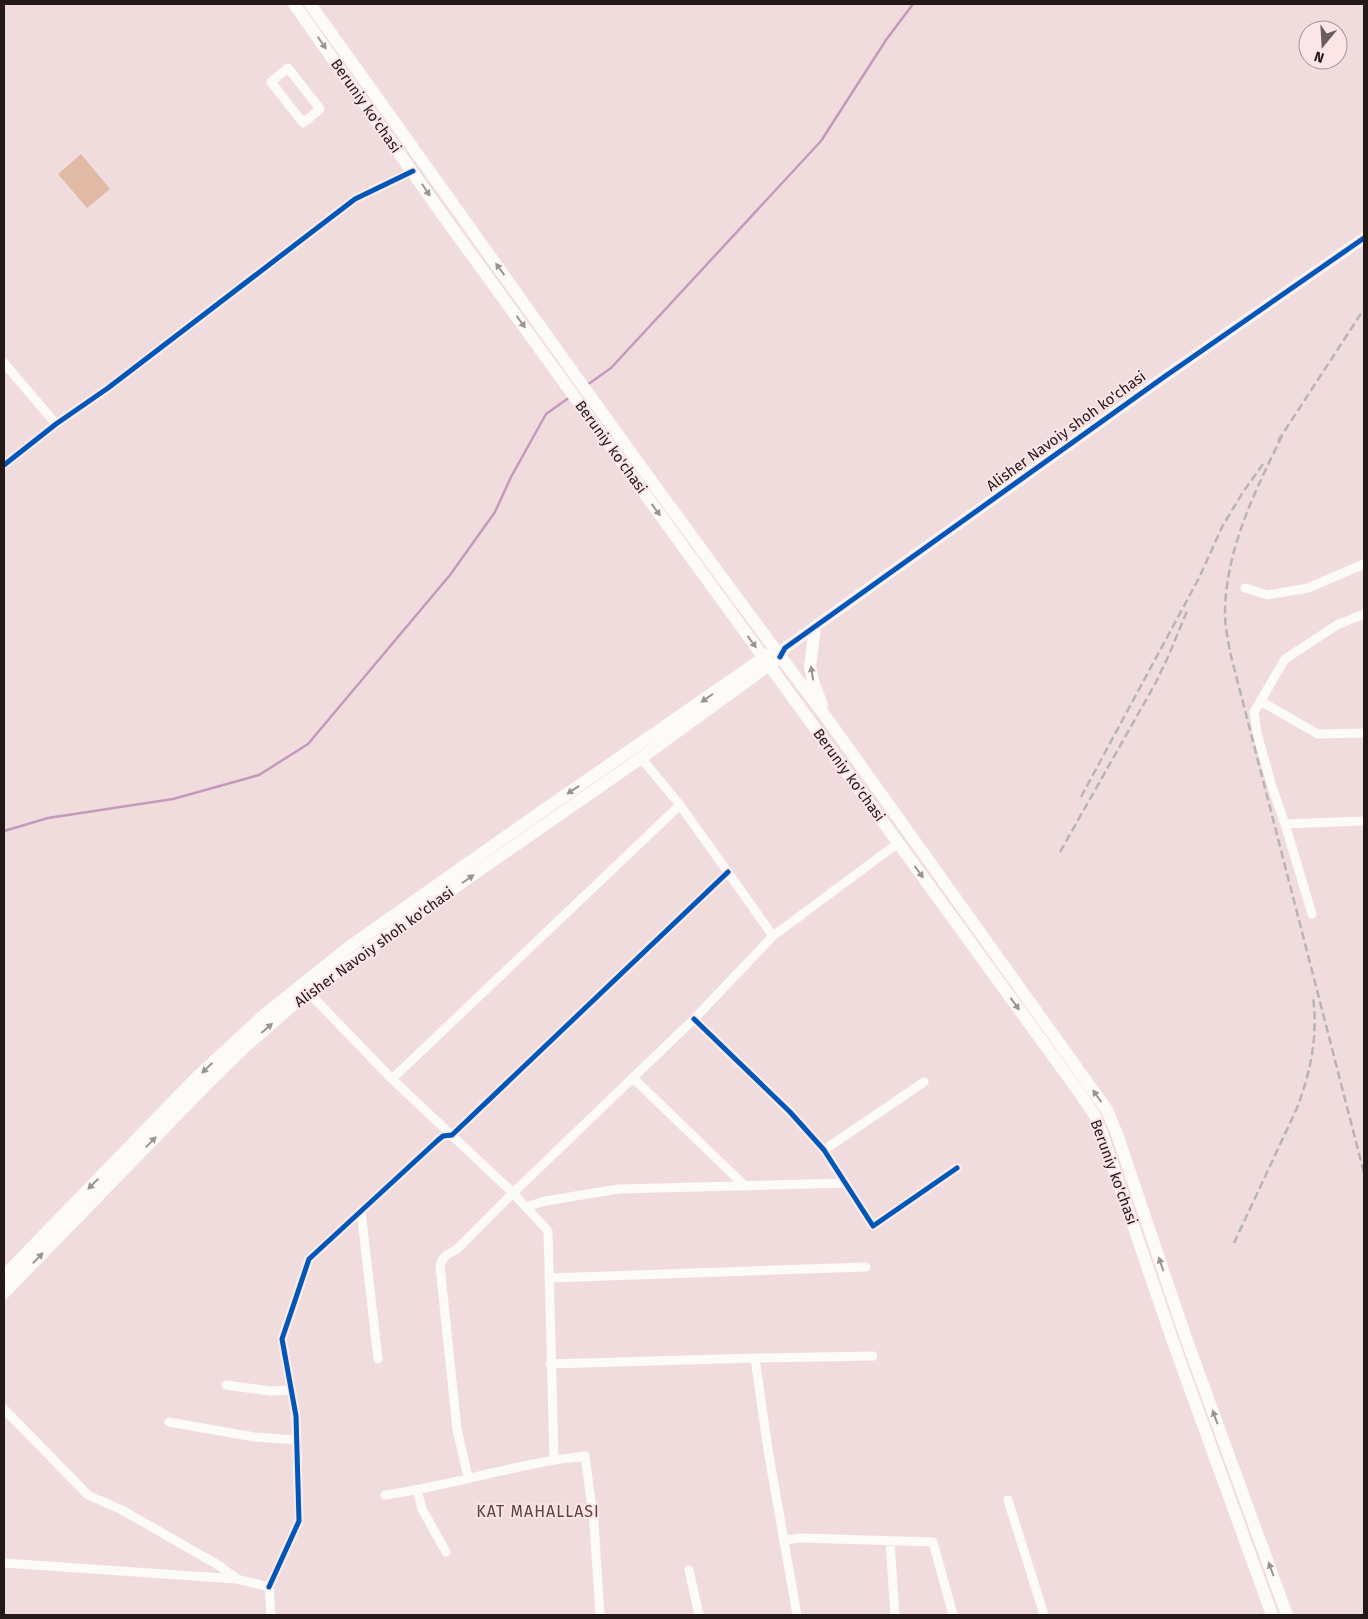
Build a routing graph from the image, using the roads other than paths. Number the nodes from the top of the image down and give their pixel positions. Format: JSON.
{"nodes":[{"id":1,"x":294,"y":4,"type":"edge"},
{"id":2,"x":310,"y":4,"type":"edge"},
{"id":3,"x":320,"y":18,"type":"junction"},
{"id":4,"x":310,"y":26,"type":"junction"},
{"id":5,"x":303,"y":123,"type":"joint"},
{"id":6,"x":413,"y":171,"type":"junction"},
{"id":7,"x":1364,"y":238,"type":"edge"},
{"id":8,"x":520,"y":297,"type":"junction"},
{"id":9,"x":509,"y":306,"type":"junction"},
{"id":10,"x":4,"y":363,"type":"edge"},
{"id":11,"x":56,"y":424,"type":"junction"},
{"id":12,"x":4,"y":465,"type":"edge"},
{"id":13,"x":1364,"y":564,"type":"edge"},
{"id":14,"x":1245,"y":588,"type":"dead end"},
{"id":15,"x":1364,"y":614,"type":"edge"},
{"id":16,"x":815,"y":627,"type":"junction"},
{"id":17,"x":780,"y":652,"type":"junction"},
{"id":18,"x":766,"y":662,"type":"junction"},
{"id":19,"x":1260,"y":701,"type":"junction"},
{"id":20,"x":826,"y":717,"type":"junction"},
{"id":21,"x":1364,"y":733,"type":"edge"},
{"id":22,"x":642,"y":758,"type":"junction"},
{"id":23,"x":680,"y":806,"type":"junction"},
{"id":24,"x":1364,"y":821,"type":"edge"},
{"id":25,"x":1286,"y":824,"type":"junction"},
{"id":26,"x":898,"y":843,"type":"junction"},
{"id":27,"x":728,"y":872,"type":"junction"},
{"id":28,"x":1312,"y":914,"type":"dead end"},
{"id":29,"x":773,"y":936,"type":"junction"},
{"id":30,"x":308,"y":992,"type":"junction"},
{"id":31,"x":694,"y":1019,"type":"junction"},
{"id":32,"x":633,"y":1078,"type":"junction"},
{"id":33,"x":392,"y":1079,"type":"junction"},
{"id":34,"x":924,"y":1082,"type":"dead end"},
{"id":35,"x":452,"y":1135,"type":"junction"},
{"id":36,"x":824,"y":1150,"type":"junction"},
{"id":37,"x":957,"y":1168,"type":"dead end"},
{"id":38,"x":845,"y":1183,"type":"junction"},
{"id":39,"x":744,"y":1185,"type":"junction"},
{"id":40,"x":513,"y":1193,"type":"junction"},
{"id":41,"x":526,"y":1207,"type":"junction"},
{"id":42,"x":361,"y":1211,"type":"junction"},
{"id":43,"x":866,"y":1267,"type":"dead end"},
{"id":44,"x":4,"y":1276,"type":"edge"},
{"id":45,"x":550,"y":1278,"type":"junction"},
{"id":46,"x":4,"y":1293,"type":"edge"},
{"id":47,"x":1186,"y":1338,"type":"junction"},
{"id":48,"x":1173,"y":1342,"type":"junction"},
{"id":49,"x":872,"y":1356,"type":"dead end"},
{"id":50,"x":755,"y":1358,"type":"junction"},
{"id":51,"x":378,"y":1359,"type":"dead end"},
{"id":52,"x":550,"y":1364,"type":"junction"},
{"id":53,"x":226,"y":1385,"type":"dead end"},
{"id":54,"x":291,"y":1390,"type":"junction"},
{"id":55,"x":4,"y":1410,"type":"edge"},
{"id":56,"x":169,"y":1422,"type":"dead end"},
{"id":57,"x":297,"y":1440,"type":"junction"},
{"id":58,"x":554,"y":1459,"type":"junction"},
{"id":59,"x":468,"y":1477,"type":"junction"},
{"id":60,"x":417,"y":1490,"type":"junction"},
{"id":61,"x":385,"y":1494,"type":"dead end"},
{"id":62,"x":1008,"y":1500,"type":"dead end"},
{"id":63,"x":784,"y":1540,"type":"junction"},
{"id":64,"x":890,"y":1541,"type":"junction"},
{"id":65,"x":446,"y":1552,"type":"dead end"},
{"id":66,"x":4,"y":1564,"type":"edge"},
{"id":67,"x":689,"y":1570,"type":"dead end"},
{"id":68,"x":237,"y":1579,"type":"junction"},
{"id":69,"x":269,"y":1587,"type":"junction"},
{"id":70,"x":271,"y":1615,"type":"edge"},
{"id":71,"x":600,"y":1615,"type":"edge"},
{"id":72,"x":699,"y":1615,"type":"edge"},
{"id":73,"x":797,"y":1615,"type":"edge"},
{"id":74,"x":895,"y":1615,"type":"edge"},
{"id":75,"x":953,"y":1615,"type":"edge"},
{"id":76,"x":1044,"y":1615,"type":"edge"},
{"id":77,"x":1272,"y":1615,"type":"edge"},
{"id":78,"x":1287,"y":1615,"type":"edge"}],
"edges":[{"from":1,"to":4,"type":"main road","name":"Beruniy ko'chasi"},
{"from":2,"to":3,"type":"main road","name":"Beruniy ko'chasi"},
{"from":3,"to":4,"type":"main road"},
{"from":8,"to":3,"type":"main road","name":"Beruniy ko'chasi","one_way":true},
{"from":4,"to":6,"type":"main road","name":"Beruniy ko'chasi","one_way":true},
{"from":5,"to":5,"type":"street"},
{"from":6,"to":9,"type":"main road","name":"Beruniy ko'chasi","one_way":true},
{"from":6,"to":11,"type":"street"},
{"from":7,"to":16,"type":"street","name":"Alisher Navoiy shoh ko'chasi"},
{"from":8,"to":9,"type":"main road"},
{"from":8,"to":17,"type":"main road","name":"Beruniy ko'chasi"},
{"from":9,"to":18,"type":"main road","name":"Beruniy ko'chasi","one_way":true},
{"from":10,"to":11,"type":"street"},
{"from":11,"to":12,"type":"street"},
{"from":13,"to":14,"type":"street"},
{"from":15,"to":19,"type":"street"},
{"from":16,"to":17,"type":"street","name":"Alisher Navoiy shoh ko'chasi"},
{"from":20,"to":16,"type":"main road","one_way":true},
{"from":17,"to":18,"type":"main road","name":"Alisher Navoiy shoh ko'chasi"},
{"from":17,"to":20,"type":"main road","name":"Beruniy ko'chasi"},
{"from":18,"to":22,"type":"main road","name":"Alisher Navoiy shoh ko'chasi"},
{"from":18,"to":26,"type":"main road","name":"Beruniy ko'chasi"},
{"from":18,"to":44,"type":"main road","name":"Alisher Navoiy shoh ko'chasi","one_way":true},
{"from":19,"to":21,"type":"street"},
{"from":19,"to":25,"type":"street"},
{"from":47,"to":20,"type":"main road","name":"Beruniy ko'chasi","one_way":true},
{"from":22,"to":23,"type":"street"},
{"from":30,"to":22,"type":"main road","name":"Alisher Navoiy shoh ko'chasi","one_way":true},
{"from":23,"to":27,"type":"street"},
{"from":23,"to":33,"type":"street"},
{"from":24,"to":25,"type":"street"},
{"from":25,"to":28,"type":"street"},
{"from":26,"to":29,"type":"street"},
{"from":26,"to":48,"type":"main road","name":"Beruniy ko'chasi","one_way":true},
{"from":27,"to":29,"type":"street"},
{"from":27,"to":35,"type":"street"},
{"from":29,"to":31,"type":"street"},
{"from":30,"to":33,"type":"street"},
{"from":46,"to":30,"type":"main road","name":"Alisher Navoiy shoh ko'chasi","one_way":true},
{"from":31,"to":32,"type":"street"},
{"from":31,"to":36,"type":"street"},
{"from":32,"to":39,"type":"street"},
{"from":32,"to":40,"type":"street"},
{"from":33,"to":35,"type":"street"},
{"from":34,"to":36,"type":"street"},
{"from":35,"to":40,"type":"street"},
{"from":35,"to":42,"type":"street"},
{"from":36,"to":38,"type":"street"},
{"from":37,"to":38,"type":"street"},
{"from":38,"to":39,"type":"street"},
{"from":39,"to":41,"type":"street"},
{"from":40,"to":41,"type":"street"},
{"from":40,"to":59,"type":"street"},
{"from":41,"to":45,"type":"street"},
{"from":42,"to":51,"type":"street"},
{"from":42,"to":54,"type":"street"},
{"from":43,"to":45,"type":"street"},
{"from":45,"to":52,"type":"street"},
{"from":47,"to":48,"type":"main road"},
{"from":78,"to":47,"type":"main road","name":"Beruniy ko'chasi","one_way":true},
{"from":48,"to":77,"type":"main road","name":"Beruniy ko'chasi"},
{"from":49,"to":50,"type":"street"},
{"from":50,"to":52,"type":"street"},
{"from":50,"to":63,"type":"street"},
{"from":52,"to":58,"type":"street"},
{"from":53,"to":54,"type":"street"},
{"from":54,"to":57,"type":"street"},
{"from":55,"to":68,"type":"street"},
{"from":56,"to":57,"type":"street"},
{"from":57,"to":69,"type":"street"},
{"from":58,"to":59,"type":"street"},
{"from":58,"to":71,"type":"street"},
{"from":59,"to":60,"type":"street"},
{"from":60,"to":61,"type":"street"},
{"from":60,"to":65,"type":"street"},
{"from":62,"to":76,"type":"street"},
{"from":63,"to":64,"type":"street"},
{"from":63,"to":73,"type":"street"},
{"from":64,"to":74,"type":"street"},
{"from":64,"to":75,"type":"street"},
{"from":66,"to":68,"type":"street"},
{"from":67,"to":72,"type":"street"},
{"from":68,"to":69,"type":"street"},
{"from":69,"to":70,"type":"street"}]}
